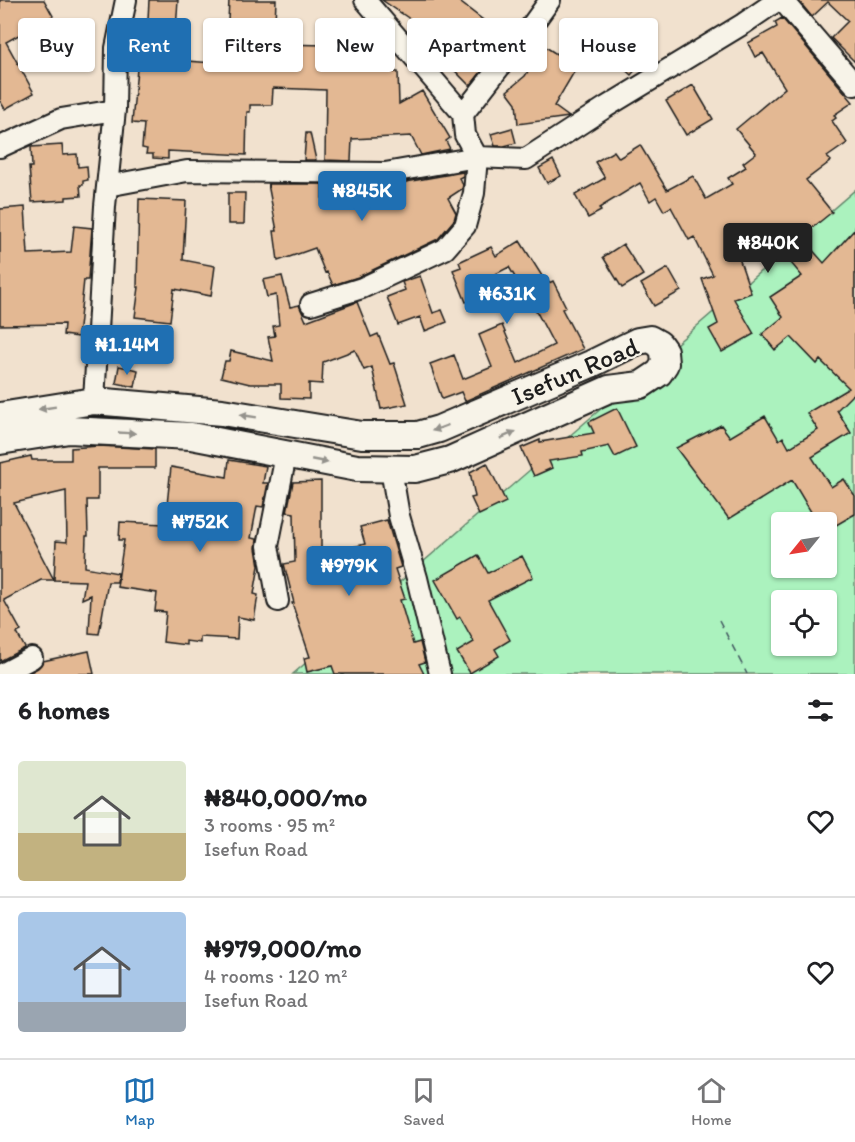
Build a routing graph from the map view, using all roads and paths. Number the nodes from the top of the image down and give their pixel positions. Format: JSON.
{"nodes":[{"id":1,"x":126,"y":0,"type":"edge"},
{"id":2,"x":365,"y":0,"type":"edge"},
{"id":3,"x":550,"y":0,"type":"edge"},
{"id":4,"x":780,"y":0,"type":"edge"},
{"id":5,"x":855,"y":86,"type":"edge"},
{"id":6,"x":115,"y":110,"type":"junction"},
{"id":7,"x":463,"y":114,"type":"junction"},
{"id":8,"x":0,"y":147,"type":"edge"},
{"id":9,"x":477,"y":157,"type":"junction"},
{"id":10,"x":107,"y":186,"type":"junction"},
{"id":11,"x":311,"y":304,"type":"dead end"},
{"id":12,"x":94,"y":401,"type":"junction"},
{"id":13,"x":0,"y":416,"type":"edge"},
{"id":14,"x":0,"y":441,"type":"edge"},
{"id":15,"x":286,"y":454,"type":"junction"},
{"id":16,"x":391,"y":469,"type":"junction"},
{"id":17,"x":278,"y":601,"type":"dead end"},
{"id":18,"x":32,"y":658,"type":"dead end"},
{"id":19,"x":2,"y":674,"type":"edge"},
{"id":20,"x":440,"y":674,"type":"edge"}],
"edges":[{"from":1,"to":6,"type":"street"},
{"from":2,"to":7,"type":"street"},
{"from":3,"to":7,"type":"street"},
{"from":4,"to":5,"type":"street"},
{"from":4,"to":9,"type":"street"},
{"from":6,"to":8,"type":"street"},
{"from":6,"to":10,"type":"street"},
{"from":7,"to":9,"type":"street"},
{"from":9,"to":10,"type":"street"},
{"from":9,"to":11,"type":"street"},
{"from":10,"to":12,"type":"street"},
{"from":12,"to":13,"type":"street","name":"Isefun Road","one_way":true},
{"from":16,"to":12,"type":"street","name":"Isefun Road","one_way":true},
{"from":14,"to":15,"type":"street","name":"Isefun Road","one_way":true},
{"from":15,"to":16,"type":"street","name":"Isefun Road","one_way":true},
{"from":15,"to":17,"type":"street"},
{"from":16,"to":20,"type":"street"},
{"from":18,"to":19,"type":"street"}]}
